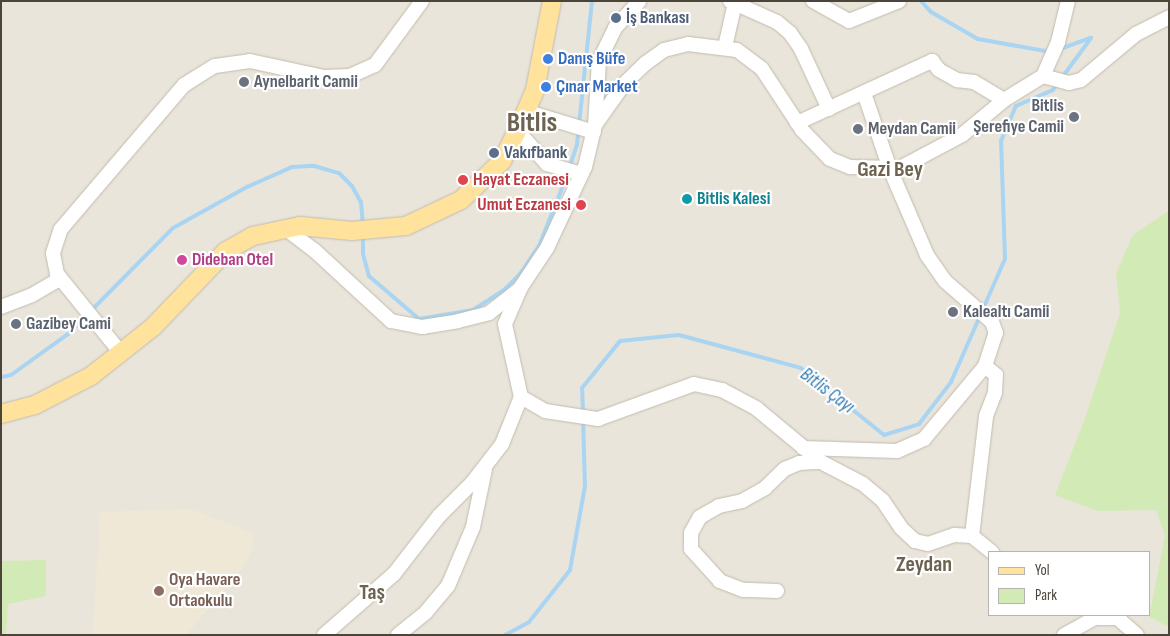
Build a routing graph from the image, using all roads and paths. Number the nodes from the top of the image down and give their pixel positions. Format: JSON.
{"nodes":[{"id":1,"x":422,"y":1,"type":"edge"},
{"id":2,"x":552,"y":1,"type":"edge"},
{"id":3,"x":639,"y":1,"type":"edge"},
{"id":4,"x":813,"y":1,"type":"edge"},
{"id":5,"x":899,"y":1,"type":"edge"},
{"id":6,"x":1068,"y":1,"type":"edge"},
{"id":7,"x":733,"y":2,"type":"edge"},
{"id":8,"x":1169,"y":17,"type":"edge"},
{"id":9,"x":725,"y":47,"type":"junction"},
{"id":10,"x":1047,"y":76,"type":"junction"},
{"id":11,"x":864,"y":93,"type":"junction"},
{"id":12,"x":1004,"y":100,"type":"junction"},
{"id":13,"x":829,"y":109,"type":"junction"},
{"id":14,"x":525,"y":112,"type":"junction"},
{"id":15,"x":797,"y":123,"type":"junction"},
{"id":16,"x":592,"y":129,"type":"junction"},
{"id":17,"x":518,"y":131,"type":"junction"},
{"id":18,"x":890,"y":169,"type":"junction"},
{"id":19,"x":579,"y":173,"type":"junction"},
{"id":20,"x":286,"y":229,"type":"junction"},
{"id":21,"x":60,"y":279,"type":"junction"},
{"id":22,"x":521,"y":288,"type":"junction"},
{"id":23,"x":1,"y":306,"type":"edge"},
{"id":24,"x":121,"y":353,"type":"junction"},
{"id":25,"x":986,"y":366,"type":"junction"},
{"id":26,"x":521,"y":397,"type":"junction"},
{"id":27,"x":1,"y":414,"type":"edge"},
{"id":28,"x":803,"y":448,"type":"junction"},
{"id":29,"x":821,"y":462,"type":"junction"},
{"id":30,"x":485,"y":468,"type":"junction"},
{"id":31,"x":972,"y":536,"type":"junction"},
{"id":32,"x":991,"y":551,"type":"edge"},
{"id":33,"x":777,"y":591,"type":"dead end"},
{"id":34,"x":1117,"y":617,"type":"edge"},
{"id":35,"x":324,"y":635,"type":"edge"},
{"id":36,"x":398,"y":635,"type":"edge"},
{"id":37,"x":1064,"y":635,"type":"edge"},
{"id":38,"x":1137,"y":635,"type":"edge"}],
"edges":[{"from":1,"to":21,"type":"street"},
{"from":2,"to":14,"type":"main road"},
{"from":3,"to":16,"type":"street"},
{"from":4,"to":5,"type":"street"},
{"from":6,"to":10,"type":"street"},
{"from":7,"to":9,"type":"street"},
{"from":7,"to":13,"type":"street"},
{"from":8,"to":10,"type":"street"},
{"from":9,"to":15,"type":"street"},
{"from":9,"to":16,"type":"street"},
{"from":10,"to":12,"type":"street"},
{"from":11,"to":12,"type":"street"},
{"from":11,"to":13,"type":"street"},
{"from":11,"to":18,"type":"street"},
{"from":12,"to":18,"type":"street"},
{"from":13,"to":15,"type":"street"},
{"from":14,"to":16,"type":"street"},
{"from":14,"to":17,"type":"main road"},
{"from":15,"to":18,"type":"street"},
{"from":16,"to":19,"type":"street"},
{"from":17,"to":19,"type":"street"},
{"from":17,"to":20,"type":"main road"},
{"from":18,"to":25,"type":"street"},
{"from":19,"to":22,"type":"street"},
{"from":20,"to":22,"type":"street"},
{"from":20,"to":24,"type":"main road"},
{"from":21,"to":23,"type":"street"},
{"from":21,"to":24,"type":"street"},
{"from":22,"to":26,"type":"street"},
{"from":24,"to":27,"type":"main road"},
{"from":25,"to":28,"type":"street"},
{"from":25,"to":31,"type":"street"},
{"from":26,"to":28,"type":"street"},
{"from":26,"to":30,"type":"street"},
{"from":28,"to":29,"type":"street"},
{"from":29,"to":31,"type":"street"},
{"from":29,"to":33,"type":"street"},
{"from":30,"to":35,"type":"street"},
{"from":30,"to":36,"type":"street"},
{"from":31,"to":32,"type":"street"},
{"from":34,"to":37,"type":"street"},
{"from":34,"to":38,"type":"street"}]}
